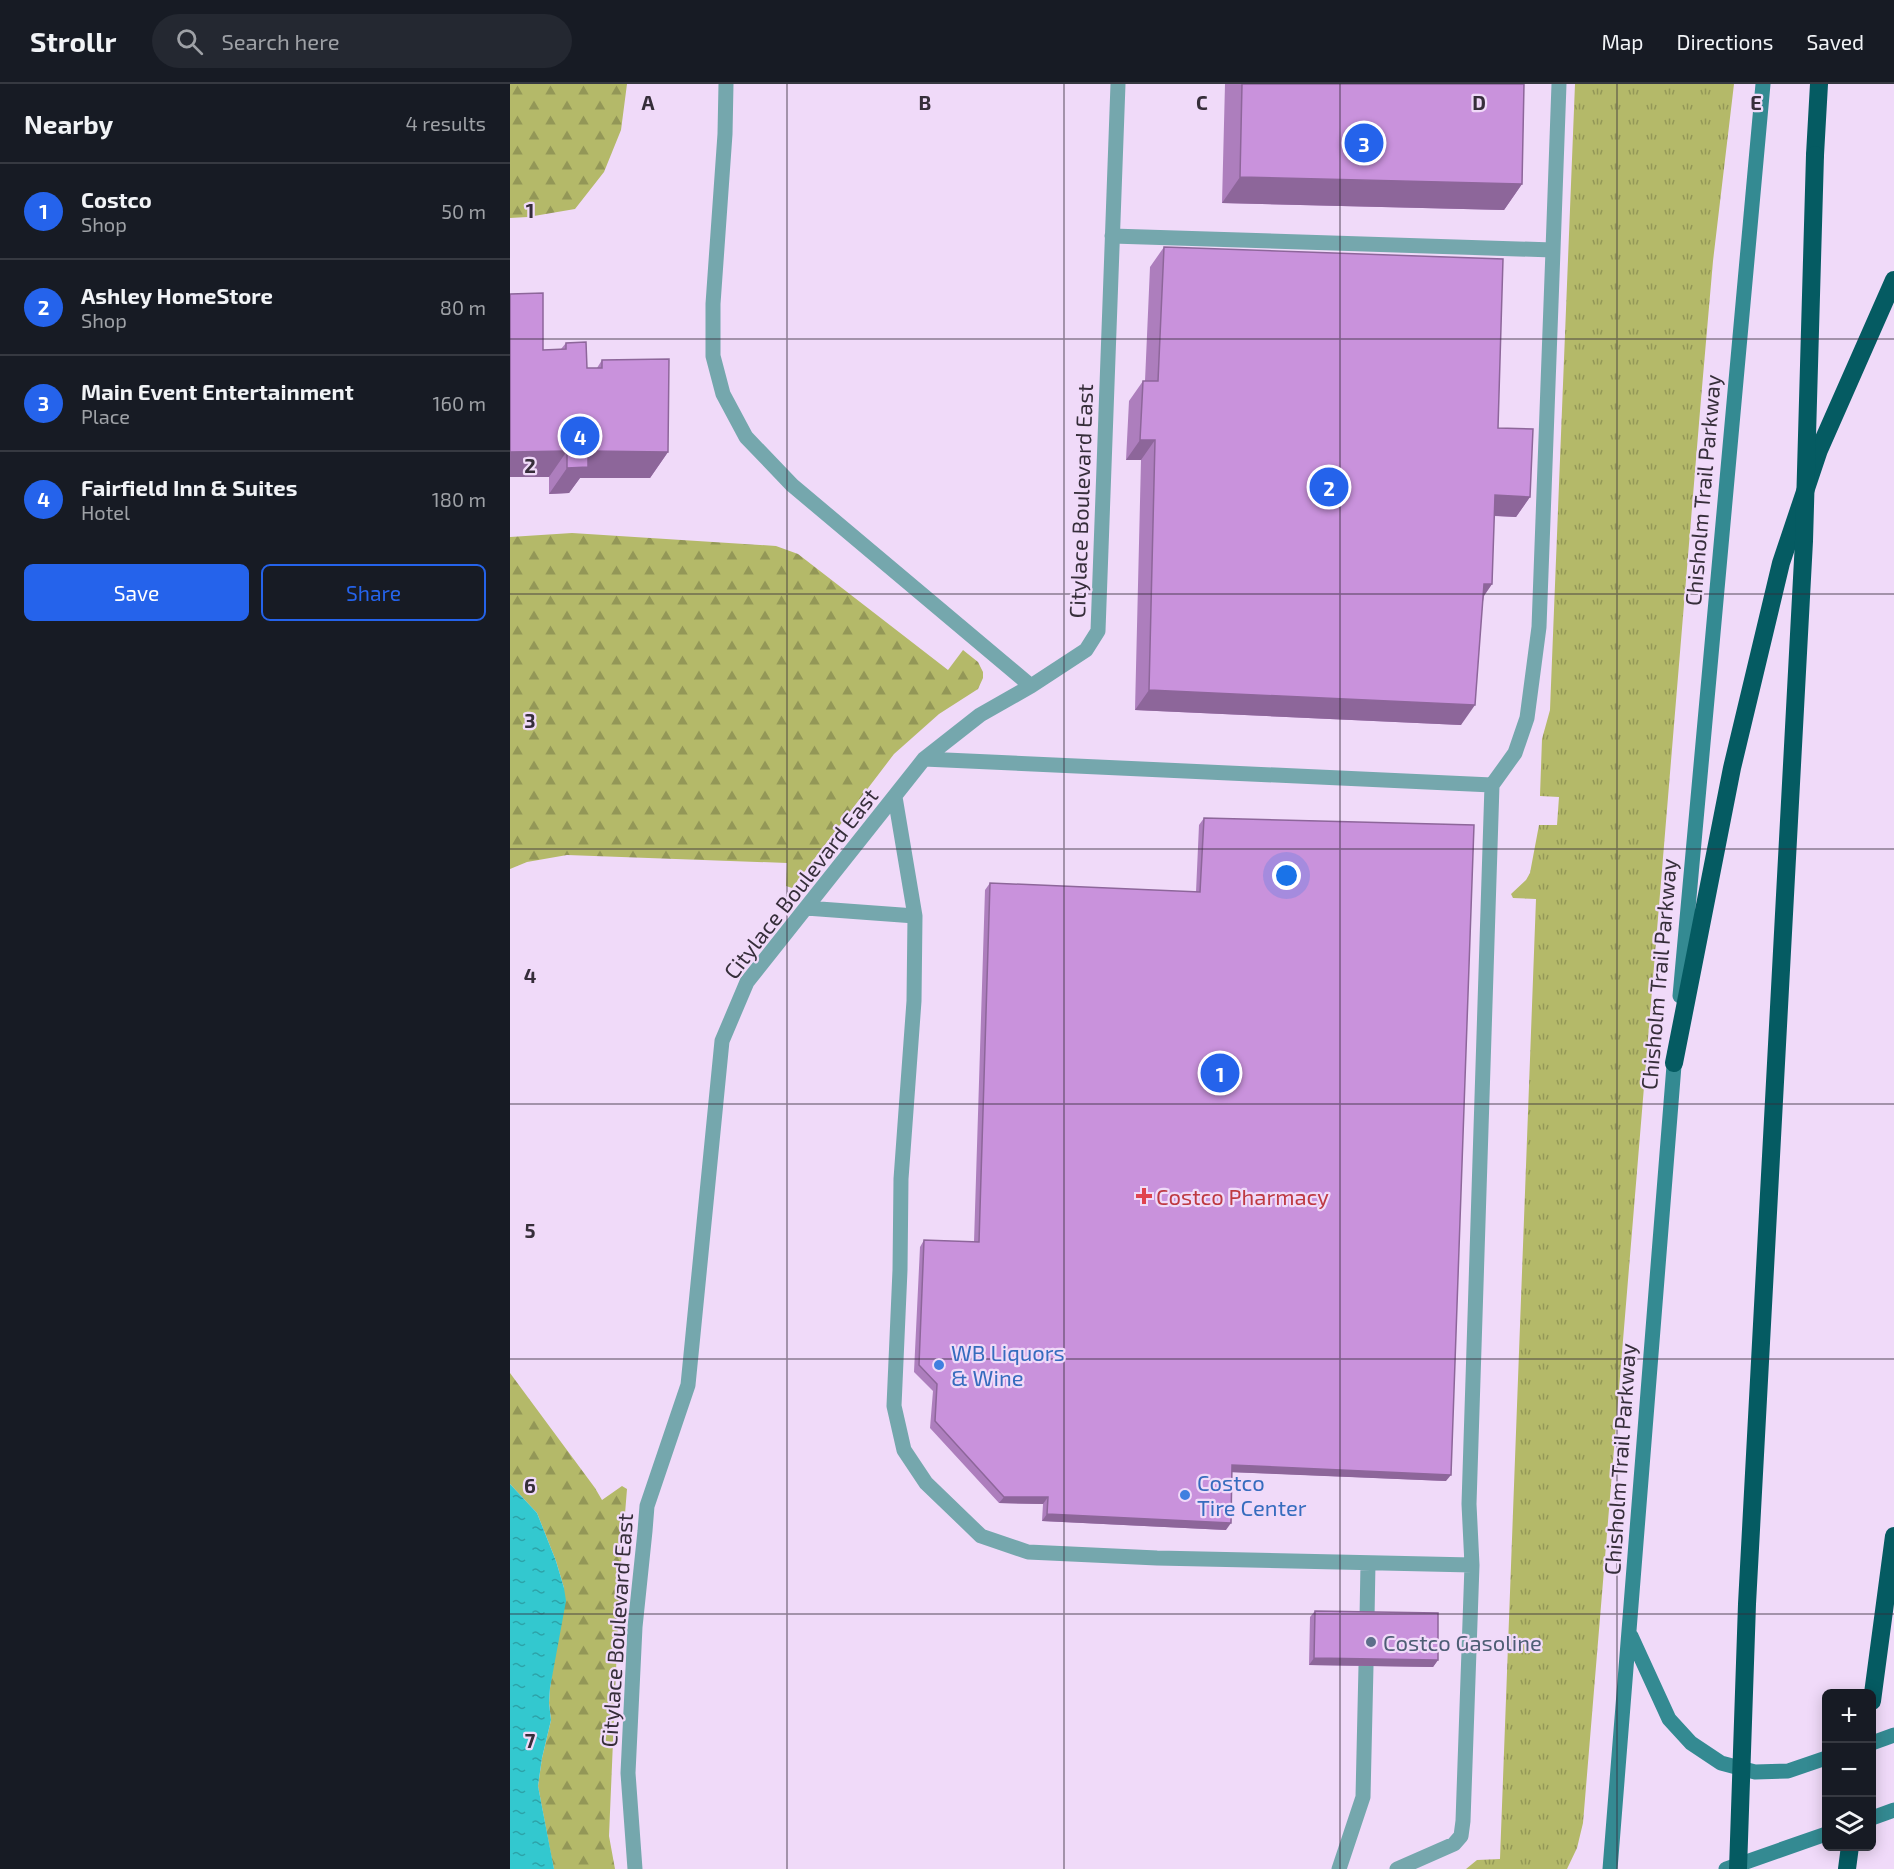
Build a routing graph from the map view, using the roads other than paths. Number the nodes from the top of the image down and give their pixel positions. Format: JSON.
{"nodes":[{"id":1,"x":726,"y":84,"type":"edge"},
{"id":2,"x":1118,"y":84,"type":"edge"},
{"id":3,"x":1559,"y":84,"type":"edge"},
{"id":4,"x":1763,"y":84,"type":"edge"},
{"id":5,"x":1820,"y":84,"type":"edge"},
{"id":6,"x":1112,"y":236,"type":"junction"},
{"id":7,"x":1553,"y":250,"type":"junction"},
{"id":8,"x":1894,"y":280,"type":"edge"},
{"id":9,"x":1031,"y":686,"type":"junction"},
{"id":10,"x":924,"y":759,"type":"junction"},
{"id":11,"x":1492,"y":785,"type":"junction"},
{"id":12,"x":895,"y":797,"type":"junction"},
{"id":13,"x":806,"y":908,"type":"junction"},
{"id":14,"x":915,"y":916,"type":"junction"},
{"id":15,"x":1674,"y":1063,"type":"junction"},
{"id":16,"x":1894,"y":1536,"type":"edge"},
{"id":17,"x":1368,"y":1563,"type":"junction"},
{"id":18,"x":1472,"y":1565,"type":"junction"},
{"id":19,"x":1367,"y":1618,"type":"edge"},
{"id":20,"x":1630,"y":1633,"type":"junction"},
{"id":21,"x":1366,"y":1666,"type":"edge"},
{"id":22,"x":1873,"y":1689,"type":"edge"},
{"id":23,"x":1894,"y":1735,"type":"edge"},
{"id":24,"x":1876,"y":1742,"type":"edge"},
{"id":25,"x":1822,"y":1760,"type":"edge"},
{"id":26,"x":1894,"y":1810,"type":"edge"},
{"id":27,"x":1876,"y":1817,"type":"edge"},
{"id":28,"x":1822,"y":1836,"type":"edge"},
{"id":29,"x":1849,"y":1851,"type":"edge"},
{"id":30,"x":635,"y":1869,"type":"edge"},
{"id":31,"x":1339,"y":1869,"type":"edge"},
{"id":32,"x":1397,"y":1869,"type":"edge"},
{"id":33,"x":1610,"y":1869,"type":"edge"},
{"id":34,"x":1726,"y":1869,"type":"edge"},
{"id":35,"x":1738,"y":1869,"type":"edge"},
{"id":36,"x":1847,"y":1869,"type":"edge"}],
"edges":[{"from":1,"to":9,"type":"lane"},
{"from":2,"to":6,"type":"lane","name":"Citylace Boulevard East"},
{"from":3,"to":7,"type":"lane"},
{"from":4,"to":15,"type":"main road","name":"Chisholm Trail Parkway"},
{"from":5,"to":35,"type":"highway","bridge":true},
{"from":6,"to":7,"type":"lane"},
{"from":6,"to":9,"type":"lane","name":"Citylace Boulevard East"},
{"from":7,"to":11,"type":"lane"},
{"from":8,"to":15,"type":"highway"},
{"from":9,"to":10,"type":"lane","name":"Citylace Boulevard East"},
{"from":10,"to":11,"type":"lane"},
{"from":10,"to":12,"type":"lane","name":"Citylace Boulevard East"},
{"from":11,"to":18,"type":"lane"},
{"from":12,"to":13,"type":"lane","name":"Citylace Boulevard East"},
{"from":12,"to":14,"type":"lane"},
{"from":13,"to":14,"type":"lane"},
{"from":13,"to":30,"type":"lane","name":"Citylace Boulevard East"},
{"from":14,"to":17,"type":"lane"},
{"from":15,"to":20,"type":"main road","name":"Chisholm Trail Parkway"},
{"from":16,"to":22,"type":"highway"},
{"from":17,"to":18,"type":"lane"},
{"from":17,"to":19,"type":"lane"},
{"from":18,"to":32,"type":"lane"},
{"from":20,"to":25,"type":"main road"},
{"from":20,"to":33,"type":"main road","name":"Chisholm Trail Parkway"},
{"from":21,"to":31,"type":"lane"},
{"from":23,"to":24,"type":"main road"},
{"from":26,"to":27,"type":"main road"},
{"from":28,"to":34,"type":"main road"},
{"from":29,"to":36,"type":"highway"}]}
